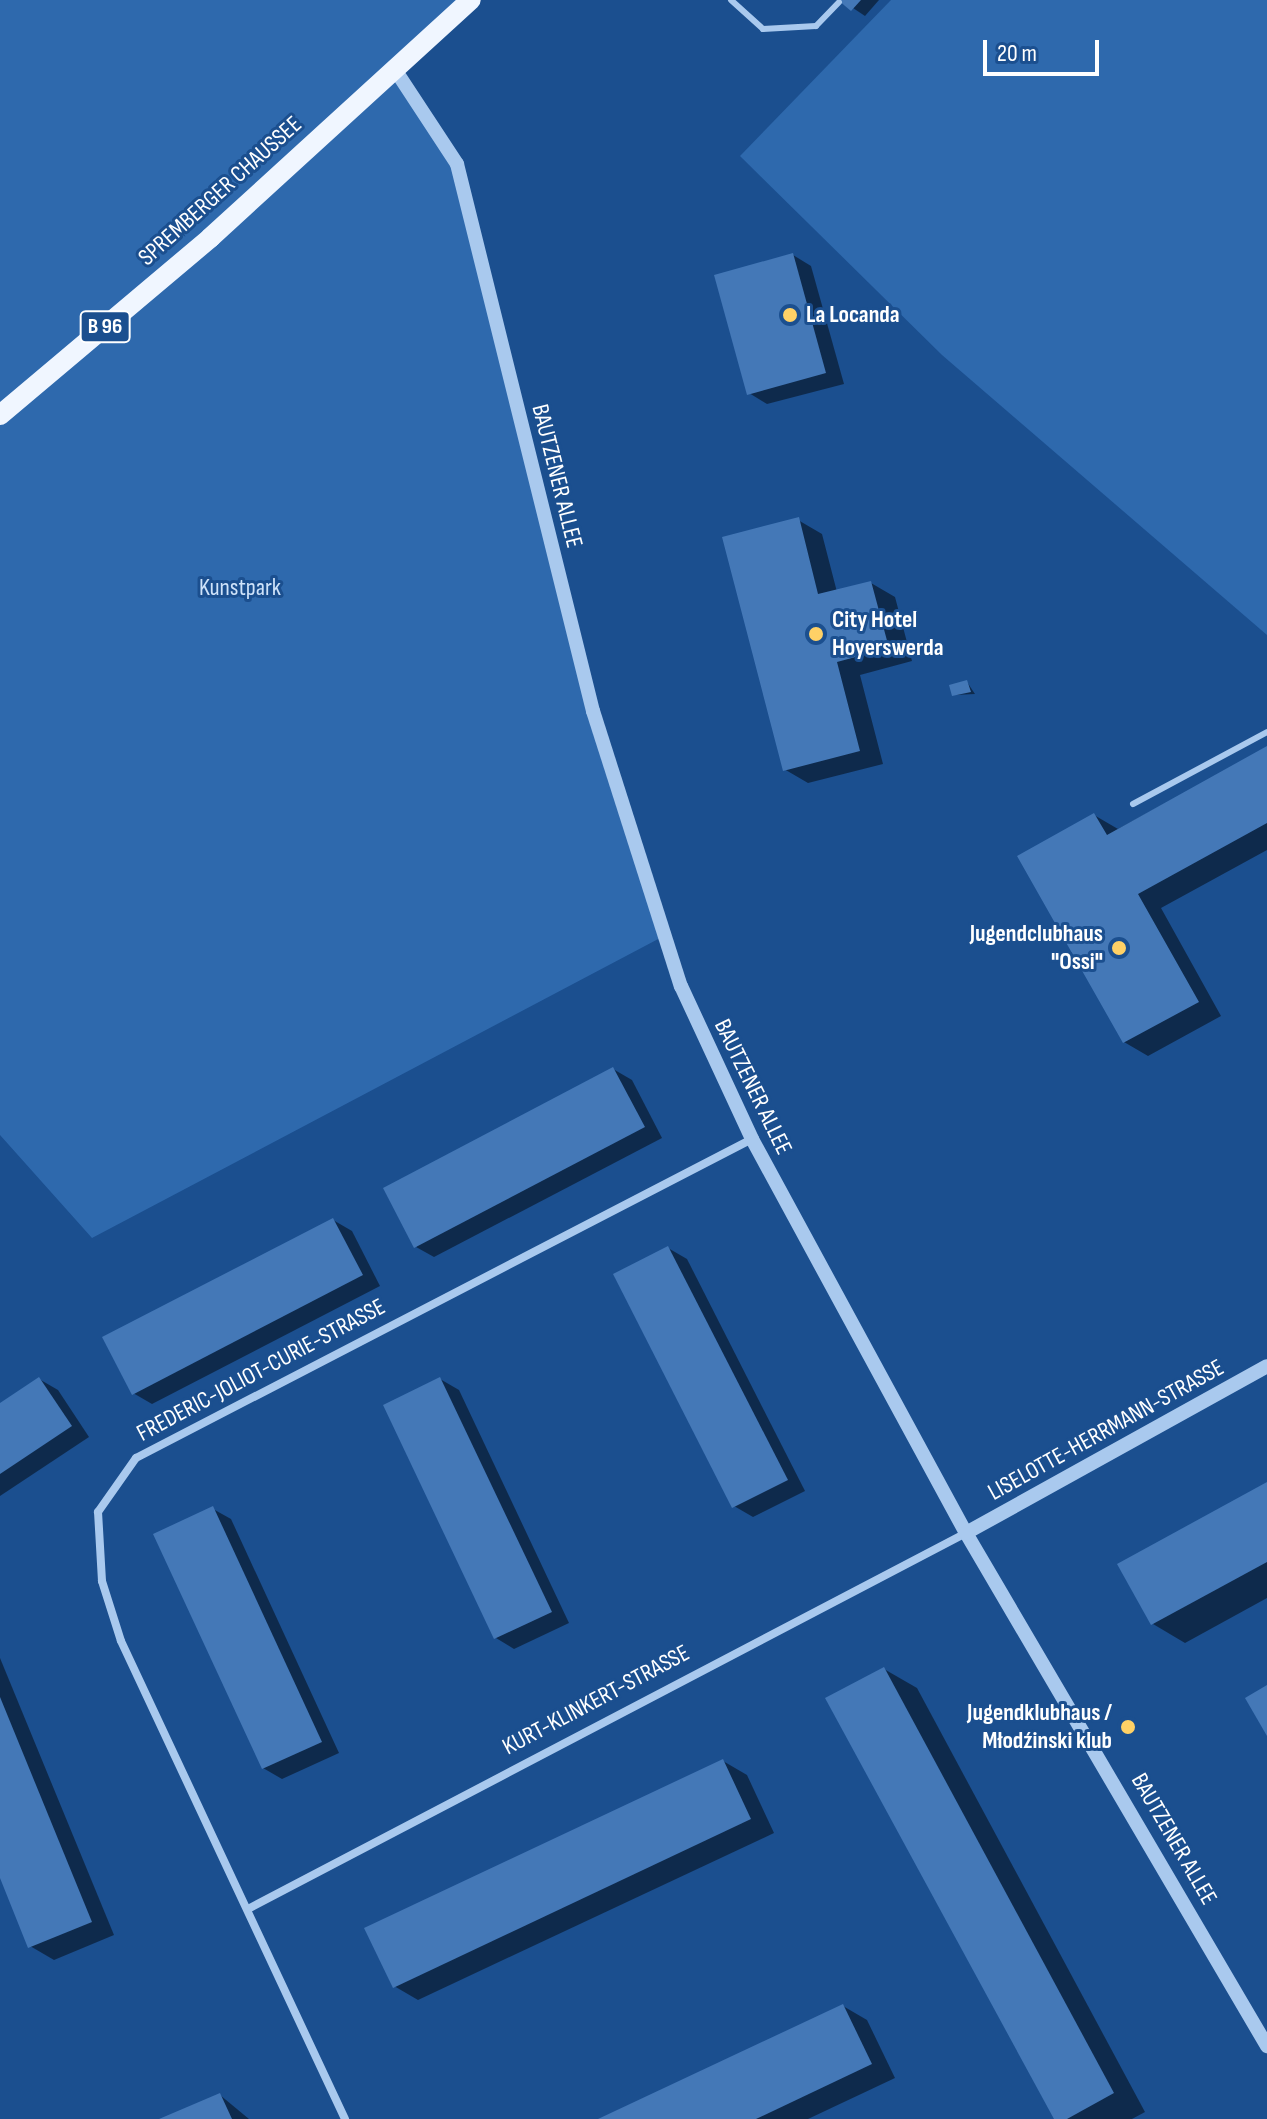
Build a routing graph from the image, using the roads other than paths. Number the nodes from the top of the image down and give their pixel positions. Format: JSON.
{"nodes":[{"id":1,"x":471,"y":0,"type":"edge"},
{"id":2,"x":731,"y":0,"type":"edge"},
{"id":3,"x":839,"y":2,"type":"dead end"},
{"id":4,"x":394,"y":68,"type":"junction"},
{"id":5,"x":0,"y":415,"type":"edge"},
{"id":6,"x":1267,"y":732,"type":"edge"},
{"id":7,"x":1133,"y":804,"type":"dead end"},
{"id":8,"x":752,"y":1139,"type":"junction"},
{"id":9,"x":1267,"y":1366,"type":"edge"},
{"id":10,"x":966,"y":1533,"type":"junction"},
{"id":11,"x":248,"y":1909,"type":"junction"},
{"id":12,"x":1267,"y":2046,"type":"edge"},
{"id":13,"x":345,"y":2119,"type":"edge"}],
"edges":[{"from":1,"to":4,"type":"main road","name":"SPREMBERGER CHAUSSEE","number":"B 96"},
{"from":2,"to":3,"type":"lane"},
{"from":4,"to":5,"type":"main road","name":"SPREMBERGER CHAUSSEE","number":"B 96"},
{"from":4,"to":8,"type":"street","name":"BAUTZENER ALLEE"},
{"from":6,"to":7,"type":"lane"},
{"from":8,"to":10,"type":"street","name":"BAUTZENER ALLEE"},
{"from":8,"to":11,"type":"street","name":"FREDERIC-JOLIOT-CURIE-STRASSE"},
{"from":9,"to":10,"type":"street","name":"LISELOTTE-HERRMANN-STRASSE"},
{"from":10,"to":11,"type":"street","name":"KURT-KLINKERT-STRASSE"},
{"from":10,"to":12,"type":"street","name":"BAUTZENER ALLEE"},
{"from":11,"to":13,"type":"street","name":"FREDERIC-JOLIOT-CURIE-STRASSE"}]}
